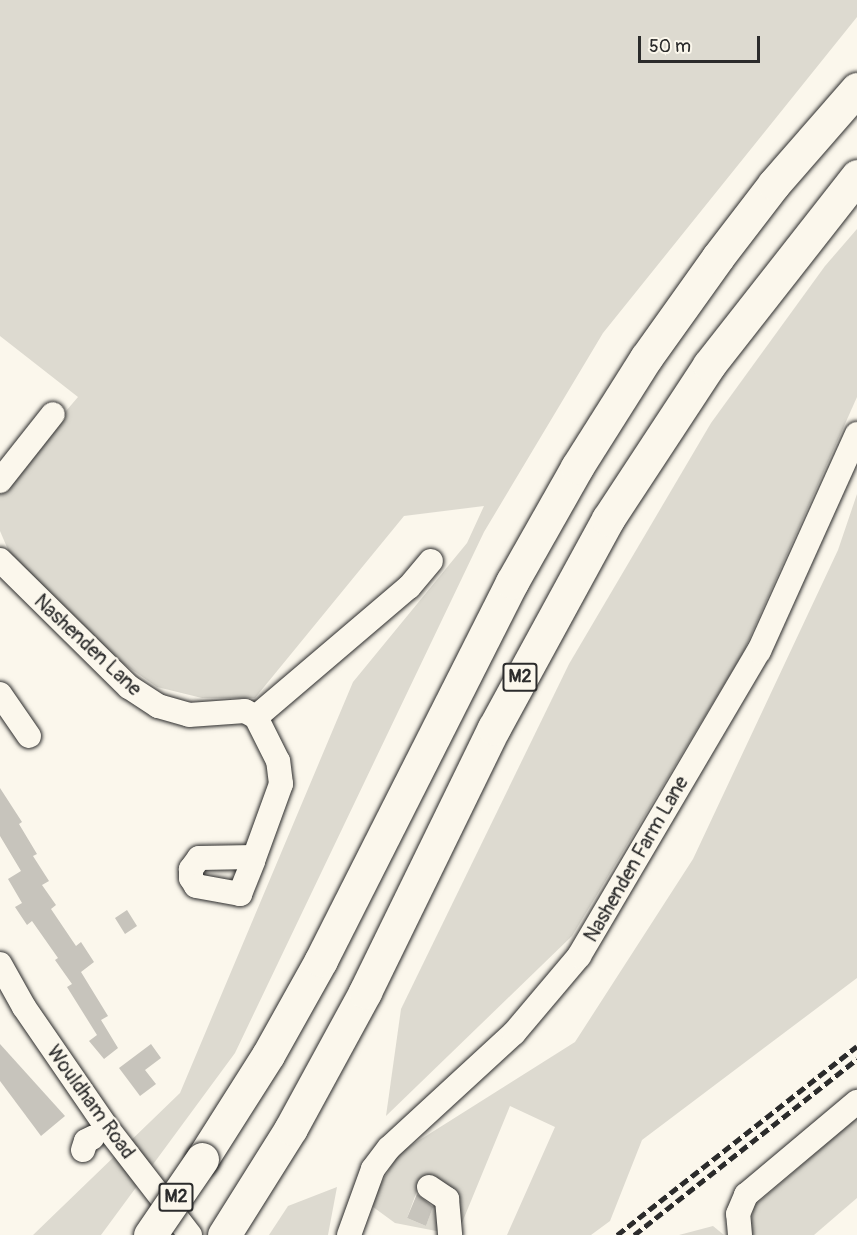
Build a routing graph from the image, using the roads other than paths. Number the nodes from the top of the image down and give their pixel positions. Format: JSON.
{"nodes":[{"id":1,"x":857,"y":89,"type":"edge"},
{"id":2,"x":857,"y":176,"type":"edge"},
{"id":3,"x":53,"y":414,"type":"dead end"},
{"id":4,"x":857,"y":434,"type":"edge"},
{"id":5,"x":0,"y":481,"type":"edge"},
{"id":6,"x":0,"y":560,"type":"edge"},
{"id":7,"x":431,"y":561,"type":"dead end"},
{"id":8,"x":0,"y":694,"type":"edge"},
{"id":9,"x":256,"y":717,"type":"junction"},
{"id":10,"x":29,"y":736,"type":"dead end"},
{"id":11,"x":254,"y":857,"type":"dead end"},
{"id":12,"x":0,"y":964,"type":"edge"},
{"id":13,"x":857,"y":1102,"type":"edge"},
{"id":14,"x":429,"y":1187,"type":"dead end"},
{"id":15,"x":231,"y":1224,"type":"edge"},
{"id":16,"x":150,"y":1235,"type":"edge"},
{"id":17,"x":190,"y":1235,"type":"edge"},
{"id":18,"x":349,"y":1235,"type":"edge"},
{"id":19,"x":450,"y":1235,"type":"edge"},
{"id":20,"x":740,"y":1235,"type":"edge"}],
"edges":[{"from":1,"to":16,"type":"highway","number":"M2","bridge":true},
{"from":2,"to":15,"type":"highway","number":"M2"},
{"from":3,"to":5,"type":"street"},
{"from":4,"to":18,"type":"street","name":"Nashenden Farm Lane"},
{"from":6,"to":9,"type":"street","name":"Nashenden Lane"},
{"from":7,"to":9,"type":"street"},
{"from":8,"to":10,"type":"street"},
{"from":9,"to":11,"type":"street"},
{"from":12,"to":17,"type":"street","name":"Wouldham Road"},
{"from":13,"to":20,"type":"street"},
{"from":14,"to":19,"type":"street"}]}
